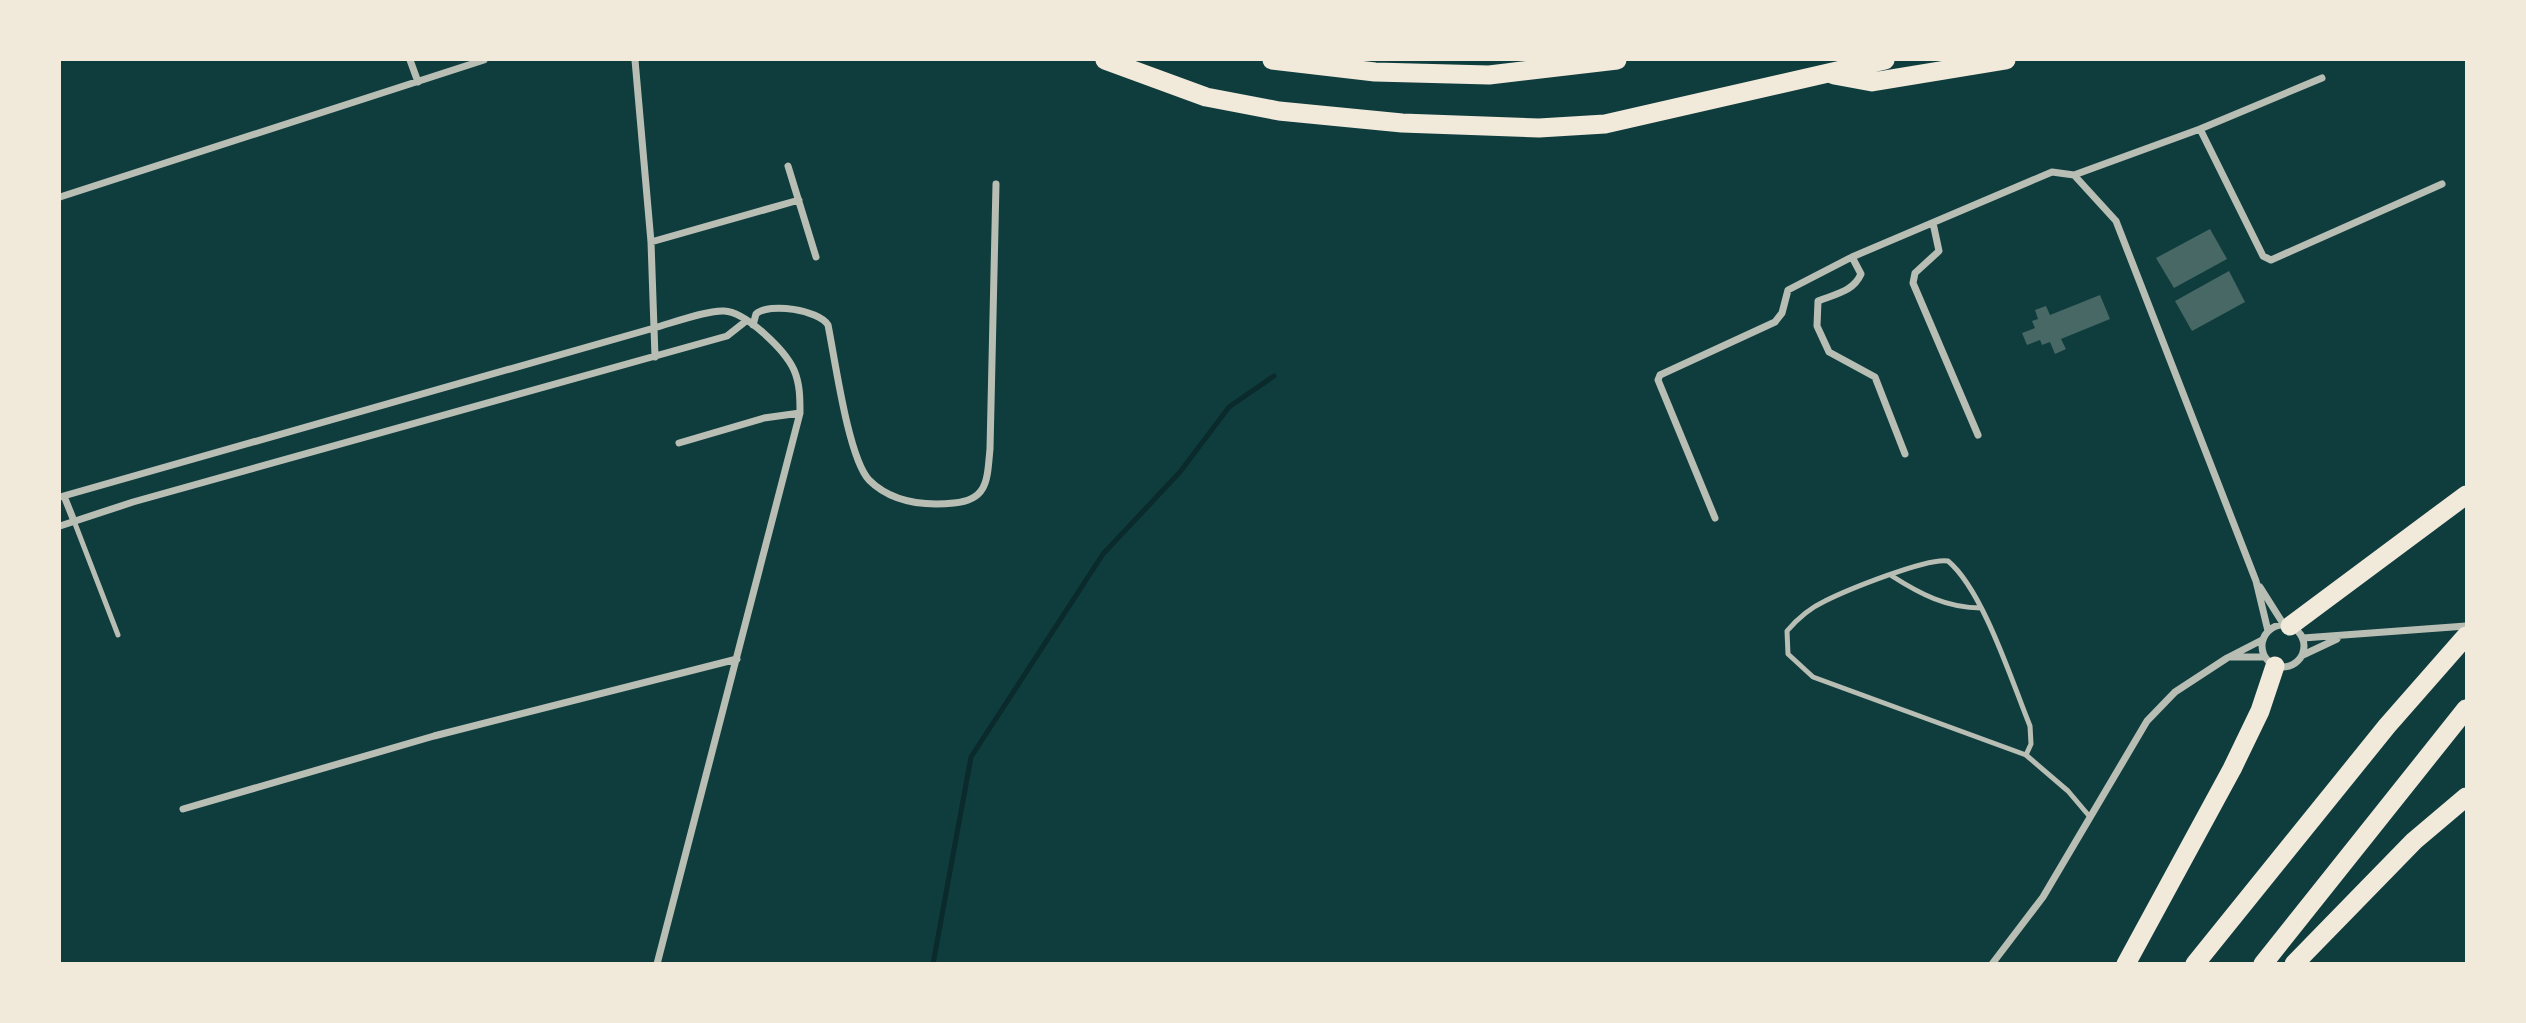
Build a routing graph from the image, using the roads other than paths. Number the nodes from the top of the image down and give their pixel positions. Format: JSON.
{"nodes":[{"id":1,"x":410,"y":60,"type":"edge"},
{"id":2,"x":484,"y":60,"type":"edge"},
{"id":3,"x":635,"y":60,"type":"edge"},
{"id":4,"x":1105,"y":60,"type":"edge"},
{"id":5,"x":1272,"y":60,"type":"edge"},
{"id":6,"x":1617,"y":60,"type":"edge"},
{"id":7,"x":1885,"y":60,"type":"edge"},
{"id":8,"x":2006,"y":60,"type":"edge"},
{"id":9,"x":1830,"y":74,"type":"junction"},
{"id":10,"x":2322,"y":78,"type":"dead end"},
{"id":11,"x":418,"y":82,"type":"junction"},
{"id":12,"x":2200,"y":129,"type":"junction"},
{"id":13,"x":788,"y":166,"type":"dead end"},
{"id":14,"x":2074,"y":175,"type":"junction"},
{"id":15,"x":996,"y":184,"type":"dead end"},
{"id":16,"x":2442,"y":184,"type":"dead end"},
{"id":17,"x":60,"y":197,"type":"edge"},
{"id":18,"x":799,"y":200,"type":"junction"},
{"id":19,"x":1933,"y":223,"type":"junction"},
{"id":20,"x":651,"y":242,"type":"junction"},
{"id":21,"x":816,"y":257,"type":"dead end"},
{"id":22,"x":1852,"y":257,"type":"junction"},
{"id":23,"x":750,"y":323,"type":"junction"},
{"id":24,"x":654,"y":328,"type":"junction"},
{"id":25,"x":655,"y":357,"type":"junction"},
{"id":26,"x":800,"y":413,"type":"junction"},
{"id":27,"x":1978,"y":435,"type":"dead end"},
{"id":28,"x":679,"y":443,"type":"dead end"},
{"id":29,"x":1905,"y":454,"type":"dead end"},
{"id":30,"x":2466,"y":495,"type":"edge"},
{"id":31,"x":62,"y":496,"type":"edge"},
{"id":32,"x":1715,"y":518,"type":"dead end"},
{"id":33,"x":74,"y":522,"type":"junction"},
{"id":34,"x":60,"y":526,"type":"edge"},
{"id":35,"x":1892,"y":576,"type":"junction"},
{"id":36,"x":2256,"y":581,"type":"junction"},
{"id":37,"x":1981,"y":608,"type":"junction"},
{"id":38,"x":2466,"y":626,"type":"edge"},
{"id":39,"x":2292,"y":630,"type":"junction"},
{"id":40,"x":2268,"y":631,"type":"junction"},
{"id":41,"x":118,"y":635,"type":"dead end"},
{"id":42,"x":2466,"y":636,"type":"edge"},
{"id":43,"x":2341,"y":637,"type":"junction"},
{"id":44,"x":2262,"y":640,"type":"junction"},
{"id":45,"x":2303,"y":655,"type":"junction"},
{"id":46,"x":2227,"y":658,"type":"junction"},
{"id":47,"x":737,"y":659,"type":"junction"},
{"id":48,"x":2269,"y":662,"type":"junction"},
{"id":49,"x":2466,"y":709,"type":"edge"},
{"id":50,"x":2026,"y":755,"type":"junction"},
{"id":51,"x":2466,"y":797,"type":"edge"},
{"id":52,"x":183,"y":808,"type":"dead end"},
{"id":53,"x":2090,"y":817,"type":"junction"},
{"id":54,"x":657,"y":964,"type":"edge"},
{"id":55,"x":1992,"y":964,"type":"edge"},
{"id":56,"x":2126,"y":964,"type":"edge"},
{"id":57,"x":2195,"y":964,"type":"edge"},
{"id":58,"x":2263,"y":964,"type":"edge"},
{"id":59,"x":2294,"y":964,"type":"edge"}],
"edges":[{"from":1,"to":11,"type":"street"},
{"from":2,"to":11,"type":"street"},
{"from":3,"to":20,"type":"street"},
{"from":4,"to":9,"type":"highway"},
{"from":5,"to":6,"type":"highway"},
{"from":7,"to":9,"type":"highway"},
{"from":8,"to":9,"type":"highway"},
{"from":10,"to":12,"type":"street"},
{"from":11,"to":17,"type":"street"},
{"from":12,"to":14,"type":"street"},
{"from":12,"to":16,"type":"street"},
{"from":13,"to":18,"type":"street"},
{"from":14,"to":19,"type":"street"},
{"from":14,"to":36,"type":"street"},
{"from":15,"to":23,"type":"street"},
{"from":18,"to":20,"type":"street"},
{"from":18,"to":21,"type":"street"},
{"from":19,"to":22,"type":"street"},
{"from":19,"to":27,"type":"street"},
{"from":20,"to":24,"type":"street"},
{"from":22,"to":29,"type":"street"},
{"from":22,"to":32,"type":"street"},
{"from":23,"to":24,"type":"street"},
{"from":23,"to":25,"type":"street"},
{"from":23,"to":26,"type":"street"},
{"from":24,"to":25,"type":"street"},
{"from":24,"to":31,"type":"street"},
{"from":25,"to":33,"type":"street"},
{"from":26,"to":28,"type":"street"},
{"from":26,"to":47,"type":"street"},
{"from":30,"to":39,"type":"highway"},
{"from":31,"to":33,"type":"street"},
{"from":33,"to":34,"type":"street"},
{"from":33,"to":41,"type":"lane"},
{"from":35,"to":37,"type":"lane"},
{"from":35,"to":37,"type":"lane"},
{"from":35,"to":50,"type":"lane"},
{"from":36,"to":39,"type":"street"},
{"from":36,"to":40,"type":"street"},
{"from":37,"to":50,"type":"lane"},
{"from":38,"to":43,"type":"street"},
{"from":39,"to":40,"type":"street"},
{"from":39,"to":43,"type":"street"},
{"from":39,"to":45,"type":"street"},
{"from":40,"to":44,"type":"street"},
{"from":42,"to":57,"type":"highway"},
{"from":43,"to":45,"type":"street"},
{"from":44,"to":46,"type":"street"},
{"from":44,"to":48,"type":"street"},
{"from":45,"to":48,"type":"street"},
{"from":46,"to":48,"type":"street"},
{"from":46,"to":53,"type":"street"},
{"from":47,"to":52,"type":"street"},
{"from":47,"to":54,"type":"street"},
{"from":48,"to":56,"type":"highway"},
{"from":49,"to":58,"type":"highway"},
{"from":50,"to":53,"type":"lane"},
{"from":51,"to":59,"type":"highway"},
{"from":53,"to":55,"type":"street"}]}
